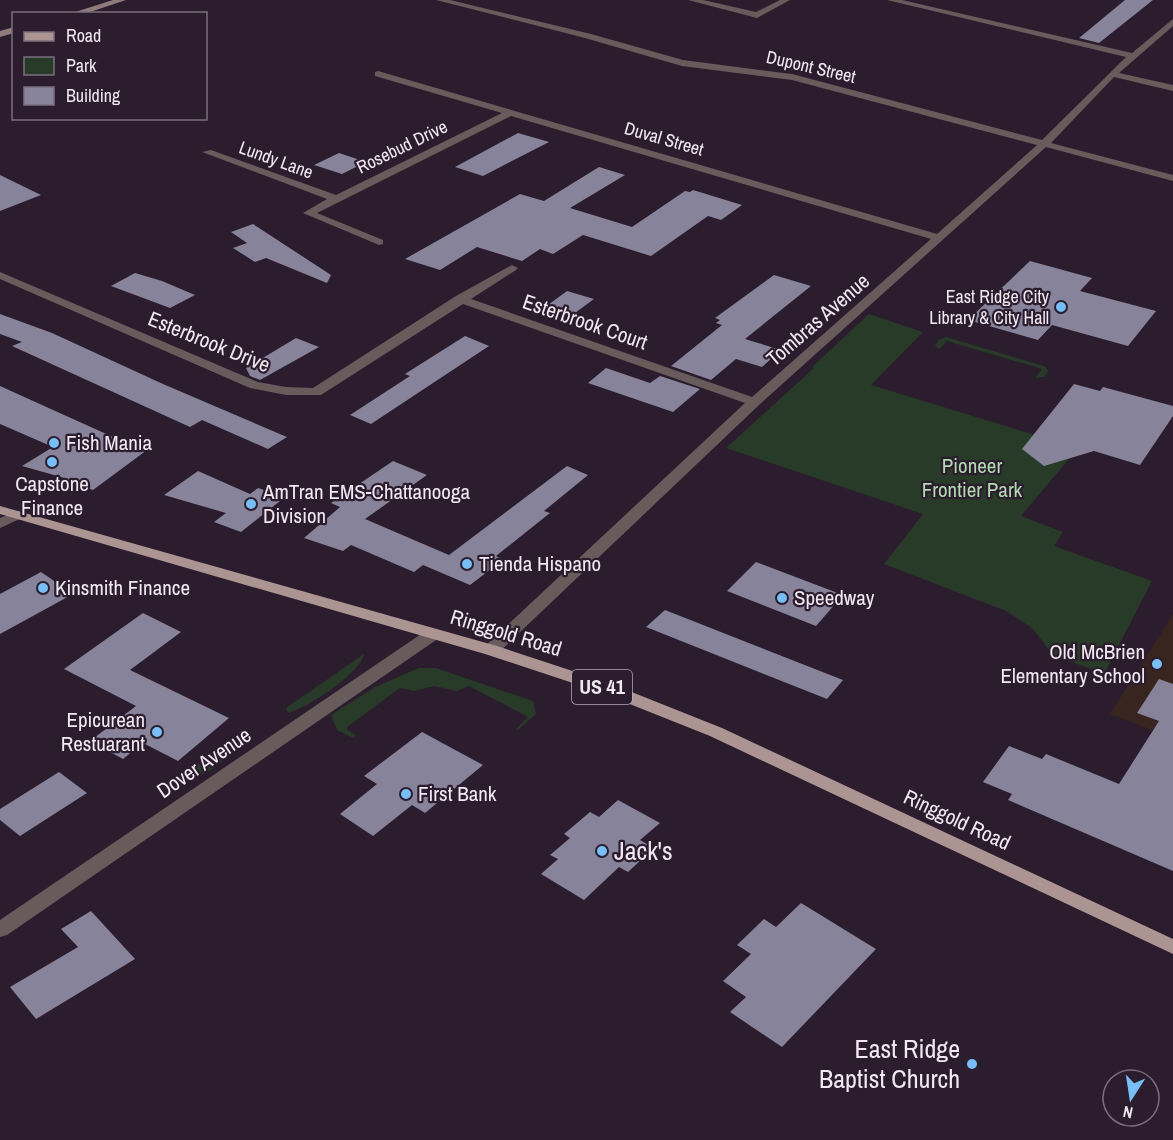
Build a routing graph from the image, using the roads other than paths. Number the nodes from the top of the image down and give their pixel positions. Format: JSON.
{"nodes":[{"id":1,"x":122,"y":0,"type":"edge"},
{"id":2,"x":440,"y":0,"type":"edge"},
{"id":3,"x":692,"y":0,"type":"edge"},
{"id":4,"x":786,"y":0,"type":"edge"},
{"id":5,"x":891,"y":0,"type":"edge"},
{"id":6,"x":80,"y":12,"type":"edge"},
{"id":7,"x":1173,"y":22,"type":"edge"},
{"id":8,"x":1134,"y":57,"type":"junction"},
{"id":9,"x":378,"y":74,"type":"dead end"},
{"id":10,"x":1112,"y":74,"type":"junction"},
{"id":11,"x":1173,"y":88,"type":"edge"},
{"id":12,"x":512,"y":112,"type":"junction"},
{"id":13,"x":1045,"y":143,"type":"junction"},
{"id":14,"x":207,"y":153,"type":"dead end"},
{"id":15,"x":1173,"y":178,"type":"edge"},
{"id":16,"x":334,"y":198,"type":"junction"},
{"id":17,"x":308,"y":213,"type":"joint"},
{"id":18,"x":940,"y":237,"type":"junction"},
{"id":19,"x":379,"y":242,"type":"dead end"},
{"id":20,"x":512,"y":268,"type":"dead end"},
{"id":21,"x":0,"y":275,"type":"edge"},
{"id":22,"x":460,"y":299,"type":"junction"},
{"id":23,"x":754,"y":402,"type":"junction"},
{"id":24,"x":0,"y":510,"type":"edge"},
{"id":25,"x":17,"y":514,"type":"junction"},
{"id":26,"x":0,"y":524,"type":"edge"},
{"id":27,"x":433,"y":634,"type":"junction"},
{"id":28,"x":491,"y":650,"type":"junction"},
{"id":29,"x":0,"y":930,"type":"edge"},
{"id":30,"x":1173,"y":947,"type":"edge"}],
"edges":[{"from":1,"to":6,"type":"main road"},
{"from":2,"to":13,"type":"street","name":"Dupont Street"},
{"from":3,"to":4,"type":"street"},
{"from":5,"to":8,"type":"street"},
{"from":7,"to":8,"type":"street","name":"Tombras Avenue"},
{"from":8,"to":10,"type":"street","name":"Tombras Avenue"},
{"from":9,"to":12,"type":"street","name":"Duval Street"},
{"from":10,"to":11,"type":"street"},
{"from":10,"to":13,"type":"street","name":"Tombras Avenue"},
{"from":12,"to":16,"type":"street","name":"Rosebud Drive"},
{"from":12,"to":18,"type":"street","name":"Duval Street"},
{"from":13,"to":15,"type":"street","name":"Dupont Street"},
{"from":13,"to":18,"type":"street","name":"Tombras Avenue"},
{"from":14,"to":16,"type":"street","name":"Lundy Lane"},
{"from":16,"to":17,"type":"street","name":"Rosebud Drive"},
{"from":17,"to":19,"type":"street","name":"Lundy Lane"},
{"from":18,"to":23,"type":"street","name":"Tombras Avenue"},
{"from":20,"to":22,"type":"street","name":"Esterbrook Court"},
{"from":21,"to":22,"type":"street","name":"Esterbrook Drive"},
{"from":22,"to":23,"type":"street","name":"Esterbrook Court"},
{"from":23,"to":28,"type":"street","name":"Tombras Avenue"},
{"from":24,"to":25,"type":"main road","name":"Ringgold Road","number":"US 41"},
{"from":25,"to":26,"type":"street"},
{"from":25,"to":27,"type":"main road","name":"Ringgold Road","number":"US 41"},
{"from":27,"to":28,"type":"main road","name":"Ringgold Road","number":"US 41"},
{"from":27,"to":29,"type":"street","name":"Dover Avenue"},
{"from":28,"to":30,"type":"main road","name":"Ringgold Road","number":"US 41"}]}
